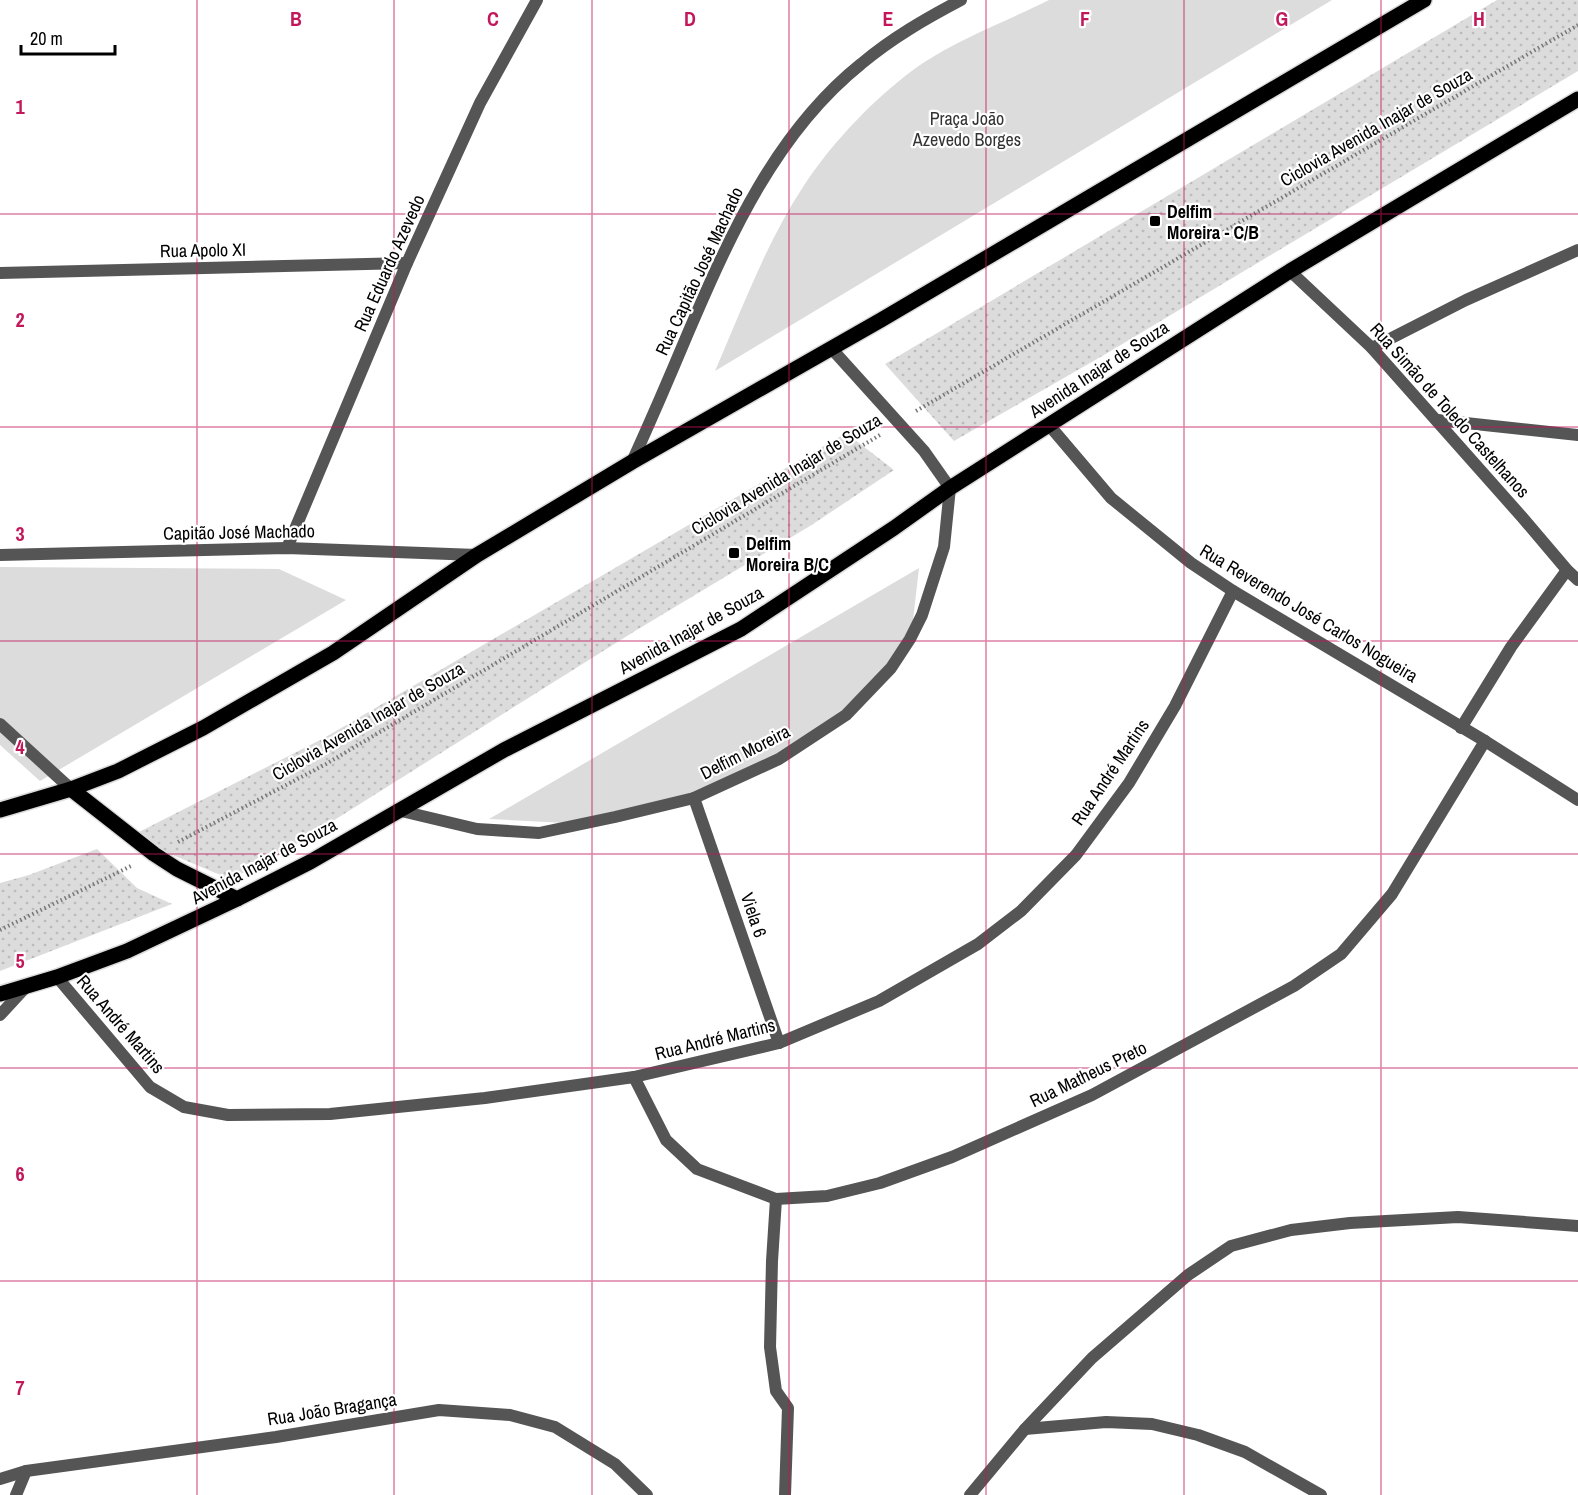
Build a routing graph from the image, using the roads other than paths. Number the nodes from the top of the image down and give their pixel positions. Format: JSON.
{"nodes":[{"id":1,"x":537,"y":0,"type":"edge"},
{"id":2,"x":961,"y":0,"type":"edge"},
{"id":3,"x":1424,"y":0,"type":"edge"},
{"id":4,"x":1578,"y":99,"type":"edge"},
{"id":5,"x":1578,"y":250,"type":"edge"},
{"id":6,"x":407,"y":263,"type":"junction"},
{"id":7,"x":1290,"y":271,"type":"junction"},
{"id":8,"x":0,"y":273,"type":"edge"},
{"id":9,"x":831,"y":348,"type":"junction"},
{"id":10,"x":1372,"y":348,"type":"junction"},
{"id":11,"x":1438,"y":420,"type":"junction"},
{"id":12,"x":1049,"y":424,"type":"junction"},
{"id":13,"x":1578,"y":435,"type":"edge"},
{"id":14,"x":632,"y":462,"type":"junction"},
{"id":15,"x":950,"y":488,"type":"junction"},
{"id":16,"x":287,"y":548,"type":"junction"},
{"id":17,"x":0,"y":555,"type":"edge"},
{"id":18,"x":477,"y":555,"type":"junction"},
{"id":19,"x":1567,"y":570,"type":"junction"},
{"id":20,"x":1578,"y":580,"type":"edge"},
{"id":21,"x":1233,"y":591,"type":"junction"},
{"id":22,"x":0,"y":724,"type":"edge"},
{"id":23,"x":1461,"y":728,"type":"junction"},
{"id":24,"x":1485,"y":741,"type":"junction"},
{"id":25,"x":71,"y":789,"type":"junction"},
{"id":26,"x":694,"y":798,"type":"junction"},
{"id":27,"x":1578,"y":800,"type":"edge"},
{"id":28,"x":0,"y":810,"type":"edge"},
{"id":29,"x":398,"y":810,"type":"junction"},
{"id":30,"x":237,"y":899,"type":"junction"},
{"id":31,"x":57,"y":977,"type":"junction"},
{"id":32,"x":26,"y":988,"type":"junction"},
{"id":33,"x":0,"y":994,"type":"edge"},
{"id":34,"x":0,"y":1015,"type":"edge"},
{"id":35,"x":779,"y":1043,"type":"junction"},
{"id":36,"x":634,"y":1077,"type":"junction"},
{"id":37,"x":776,"y":1199,"type":"junction"},
{"id":38,"x":1578,"y":1226,"type":"edge"},
{"id":39,"x":1025,"y":1430,"type":"junction"},
{"id":40,"x":26,"y":1471,"type":"junction"},
{"id":41,"x":0,"y":1479,"type":"edge"},
{"id":42,"x":1304,"y":1491,"type":"edge"},
{"id":43,"x":16,"y":1495,"type":"edge"},
{"id":44,"x":647,"y":1495,"type":"edge"},
{"id":45,"x":785,"y":1495,"type":"edge"},
{"id":46,"x":969,"y":1495,"type":"edge"},
{"id":47,"x":1321,"y":1495,"type":"edge"}],
"edges":[{"from":1,"to":6,"type":"street","name":"Rua Eduardo Azevedo"},
{"from":2,"to":14,"type":"street","name":"Rua Capitão José Machado"},
{"from":3,"to":9,"type":"main road"},
{"from":4,"to":7,"type":"main road","name":"Avenida Inajar de Souza"},
{"from":5,"to":10,"type":"street"},
{"from":6,"to":8,"type":"street","name":"Rua Apolo XI"},
{"from":6,"to":16,"type":"street","name":"Rua Eduardo Azevedo"},
{"from":7,"to":10,"type":"street","name":"Rua Simão de Toledo Castelhanos"},
{"from":7,"to":12,"type":"main road","name":"Avenida Inajar de Souza"},
{"from":9,"to":14,"type":"main road"},
{"from":9,"to":15,"type":"street"},
{"from":10,"to":11,"type":"street","name":"Rua Simão de Toledo Castelhanos"},
{"from":11,"to":13,"type":"street"},
{"from":11,"to":19,"type":"street","name":"Rua Simão de Toledo Castelhanos"},
{"from":12,"to":15,"type":"main road","name":"Avenida Inajar de Souza"},
{"from":12,"to":21,"type":"street","name":"Rua Reverendo José Carlos Nogueira"},
{"from":14,"to":18,"type":"main road"},
{"from":15,"to":26,"type":"street","name":"Delfim Moreira"},
{"from":15,"to":29,"type":"main road","name":"Avenida Inajar de Souza"},
{"from":16,"to":17,"type":"street","name":"Capitão José Machado"},
{"from":16,"to":18,"type":"street","name":"Capitão José Machado"},
{"from":18,"to":25,"type":"main road"},
{"from":19,"to":20,"type":"street","name":"Rua Simão de Toledo Castelhanos"},
{"from":19,"to":23,"type":"street"},
{"from":21,"to":23,"type":"street","name":"Rua Reverendo José Carlos Nogueira"},
{"from":21,"to":35,"type":"street","name":"Rua André Martins"},
{"from":22,"to":25,"type":"street"},
{"from":23,"to":24,"type":"street","name":"Rua Reverendo José Carlos Nogueira"},
{"from":24,"to":27,"type":"street","name":"Rua Reverendo José Carlos Nogueira"},
{"from":24,"to":37,"type":"street","name":"Rua Matheus Preto"},
{"from":25,"to":28,"type":"main road"},
{"from":25,"to":30,"type":"main road"},
{"from":26,"to":29,"type":"street","name":"Delfim Moreira"},
{"from":26,"to":35,"type":"street","name":"Viela 6"},
{"from":29,"to":30,"type":"main road","name":"Avenida Inajar de Souza"},
{"from":30,"to":31,"type":"main road","name":"Avenida Inajar de Souza"},
{"from":31,"to":32,"type":"main road","name":"Avenida Inajar de Souza"},
{"from":31,"to":36,"type":"street","name":"Rua André Martins"},
{"from":32,"to":33,"type":"main road","name":"Avenida Inajar de Souza"},
{"from":32,"to":34,"type":"street"},
{"from":35,"to":36,"type":"street","name":"Rua André Martins"},
{"from":36,"to":37,"type":"street","name":"Rua Matheus Preto"},
{"from":37,"to":45,"type":"street"},
{"from":38,"to":39,"type":"street"},
{"from":39,"to":42,"type":"street"},
{"from":39,"to":46,"type":"street"},
{"from":40,"to":41,"type":"street","name":"Rua João Bragança"},
{"from":40,"to":43,"type":"street"},
{"from":40,"to":44,"type":"street","name":"Rua João Bragança"},
{"from":42,"to":47,"type":"street"}]}
